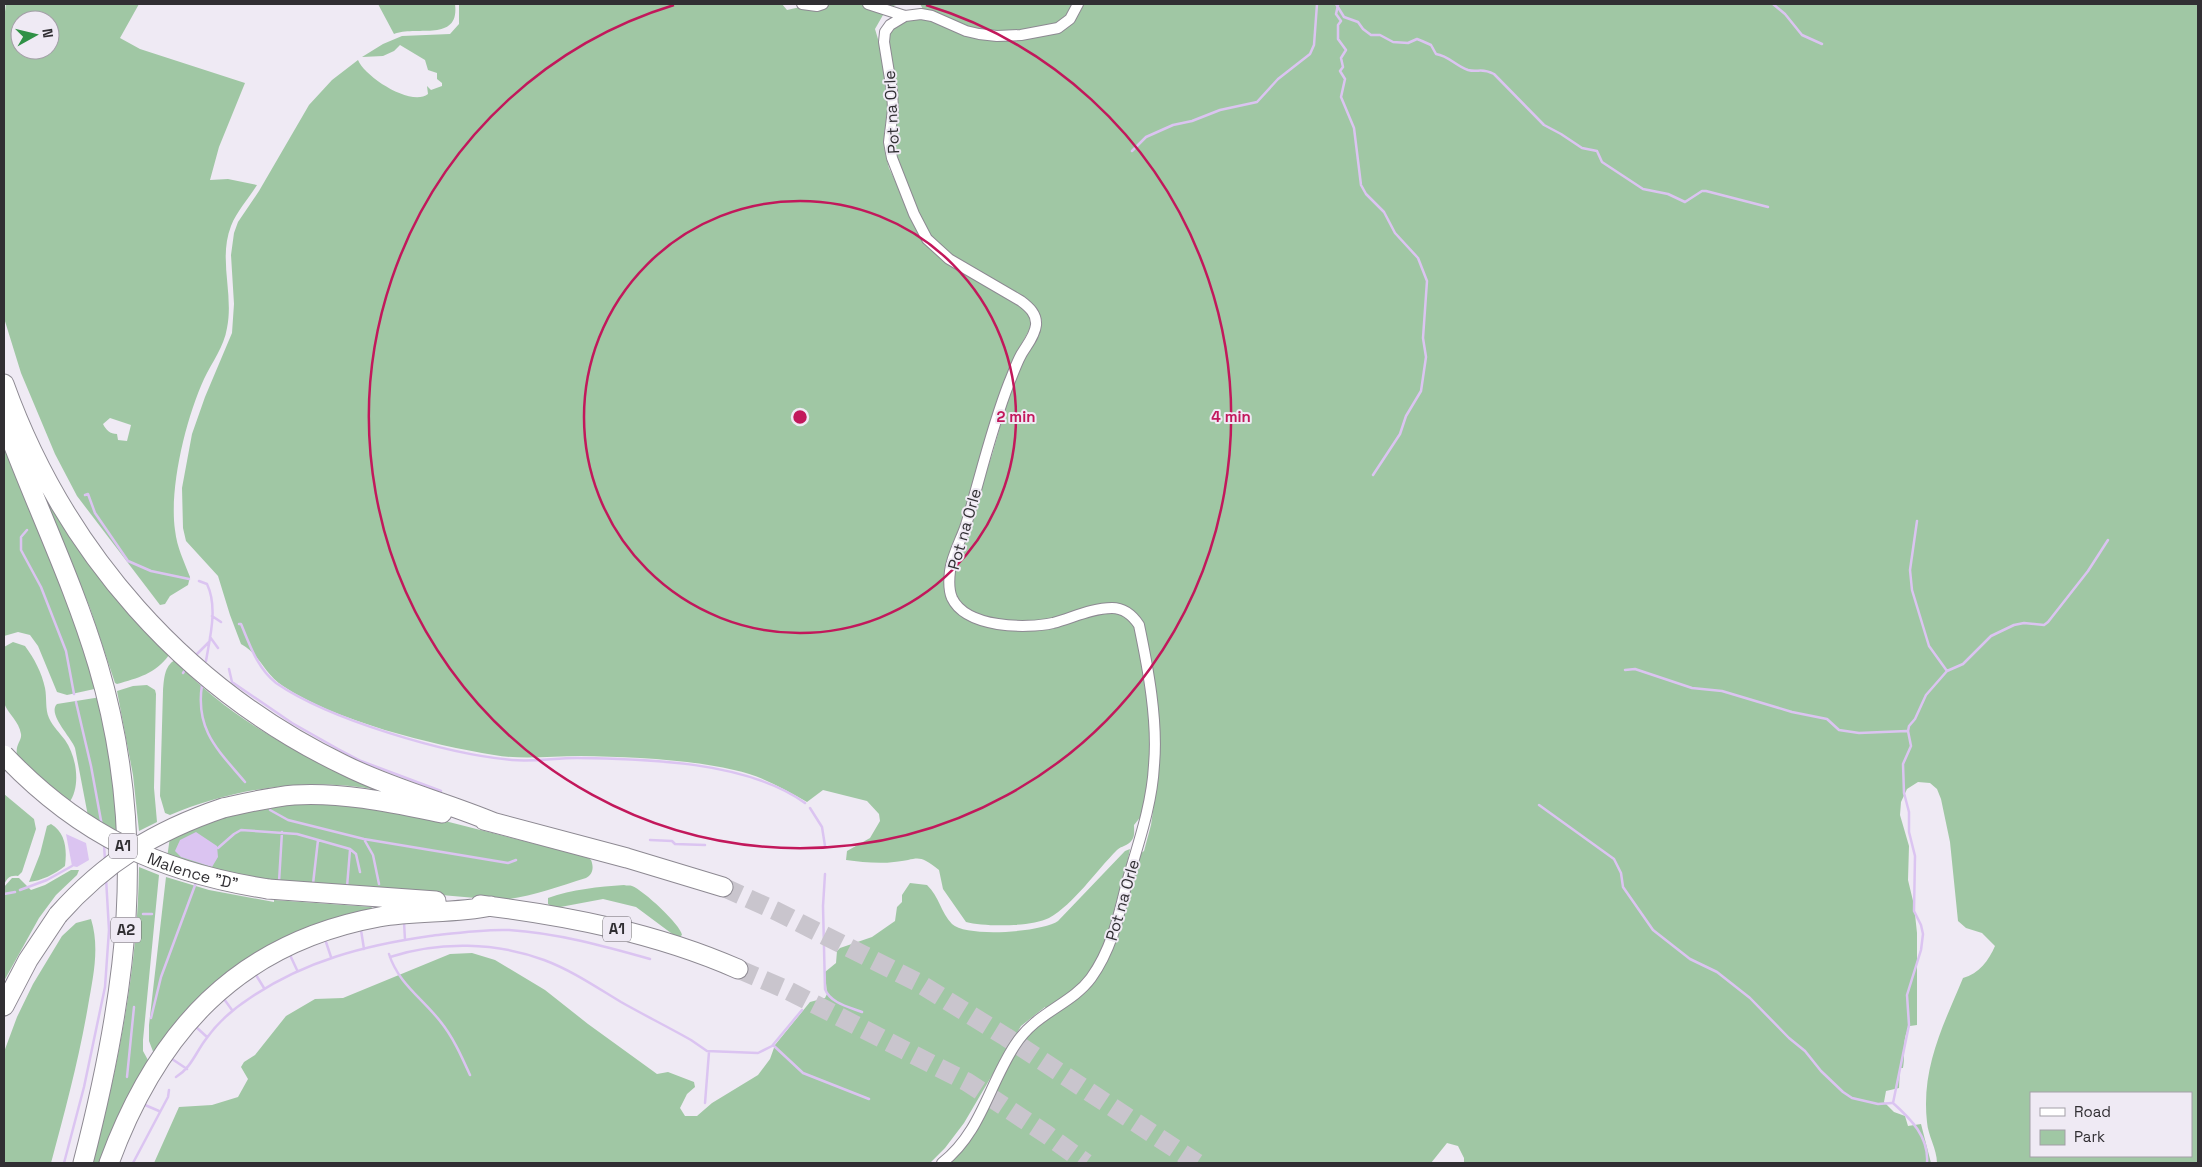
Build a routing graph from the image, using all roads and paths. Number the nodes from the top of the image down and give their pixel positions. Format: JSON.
{"nodes":[{"id":1,"x":802,"y":4,"type":"edge"},
{"id":2,"x":823,"y":4,"type":"edge"},
{"id":3,"x":868,"y":4,"type":"edge"},
{"id":4,"x":1078,"y":4,"type":"edge"},
{"id":5,"x":905,"y":16,"type":"junction"},
{"id":6,"x":4,"y":384,"type":"edge"},
{"id":7,"x":4,"y":420,"type":"edge"},
{"id":8,"x":4,"y":755,"type":"edge"},
{"id":9,"x":496,"y":823,"type":"junction"},
{"id":10,"x":724,"y":887,"type":"tunnel mouth"},
{"id":11,"x":492,"y":906,"type":"junction"},
{"id":12,"x":738,"y":969,"type":"tunnel mouth"},
{"id":13,"x":4,"y":1006,"type":"edge"},
{"id":14,"x":83,"y":1163,"type":"edge"},
{"id":15,"x":109,"y":1163,"type":"edge"},
{"id":16,"x":942,"y":1163,"type":"edge"}],
"edges":[{"from":1,"to":2,"type":"street"},
{"from":3,"to":5,"type":"street"},
{"from":4,"to":5,"type":"street"},
{"from":5,"to":16,"type":"street","name":"Pot na Orle"},
{"from":6,"to":9,"type":"highway"},
{"from":7,"to":14,"type":"highway","number":"A2"},
{"from":8,"to":11,"type":"highway","name":"Malence \"D\"","number":"A1","bridge":true},
{"from":9,"to":10,"type":"highway"},
{"from":9,"to":13,"type":"highway","bridge":true},
{"from":11,"to":12,"type":"highway","number":"A1"},
{"from":11,"to":15,"type":"highway"}]}
